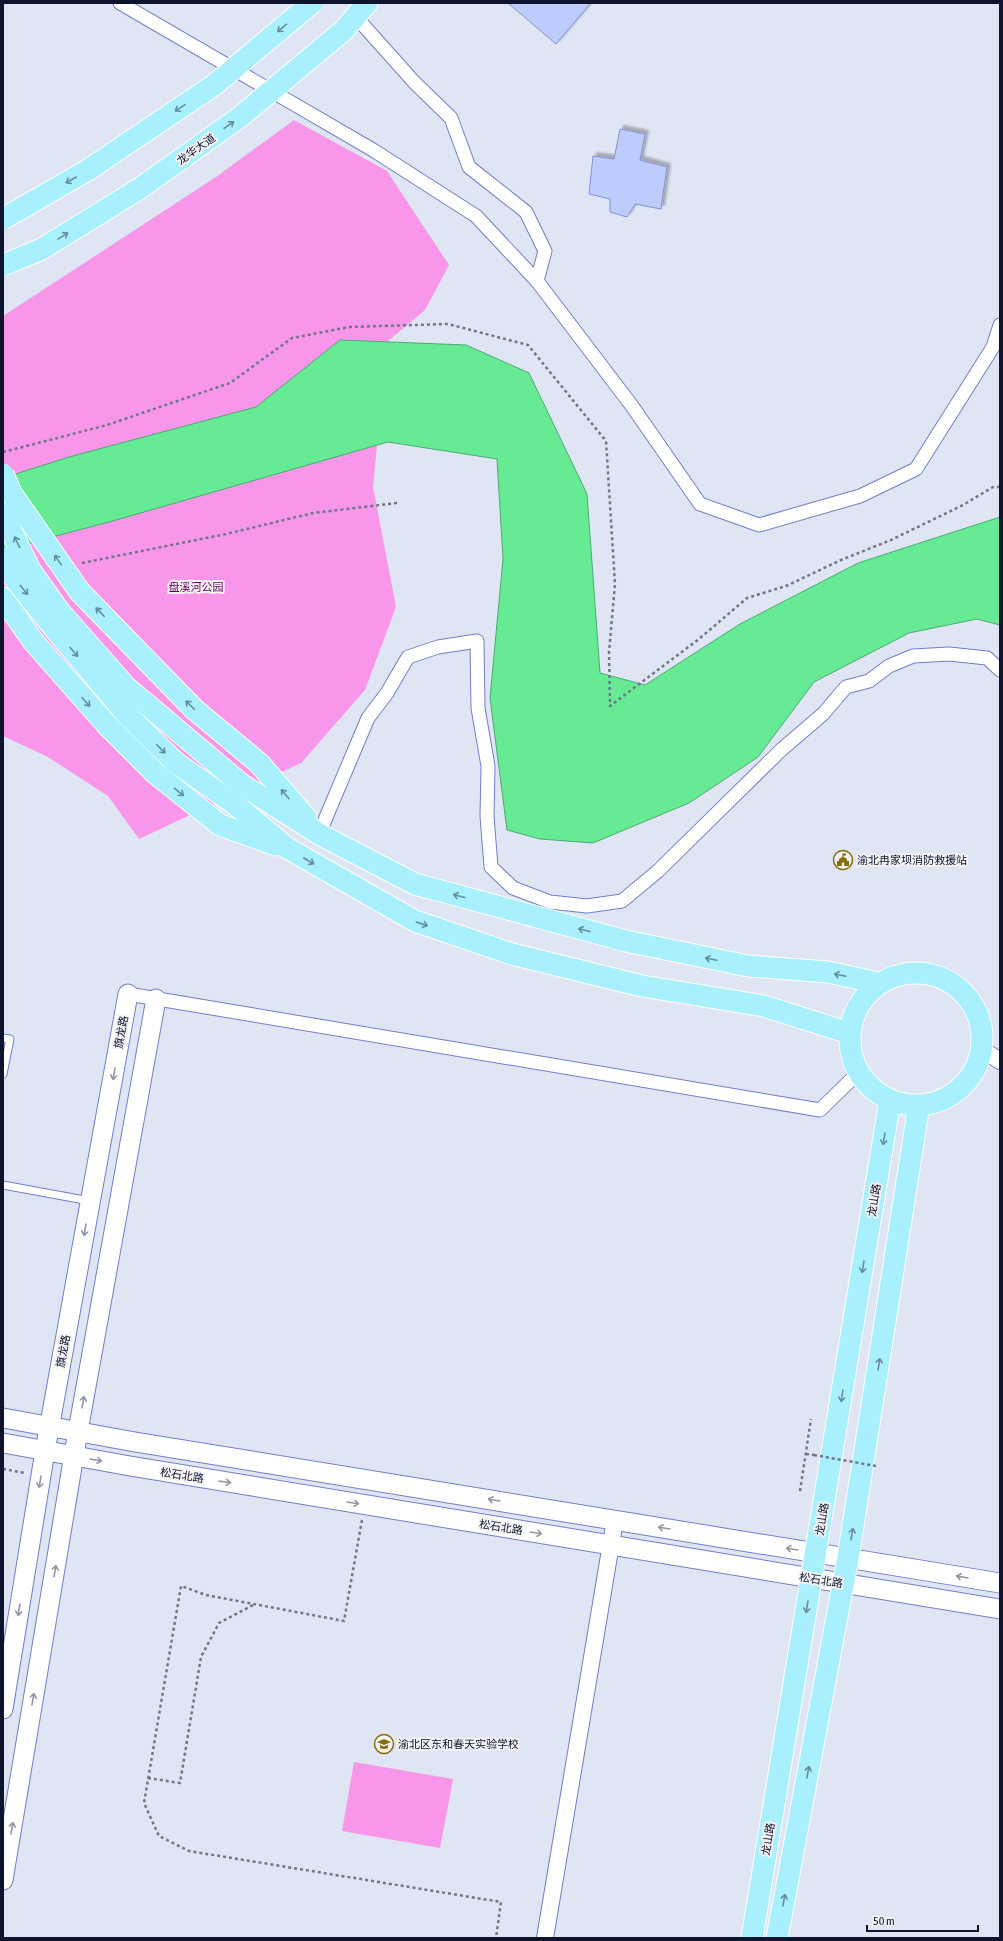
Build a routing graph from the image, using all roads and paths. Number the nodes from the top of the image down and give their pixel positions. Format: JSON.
{"nodes":[{"id":1,"x":120,"y":3,"type":"edge"},
{"id":2,"x":312,"y":3,"type":"edge"},
{"id":3,"x":356,"y":17,"type":"edge"},
{"id":4,"x":3,"y":219,"type":"edge"},
{"id":5,"x":42,"y":249,"type":"junction"},
{"id":6,"x":3,"y":265,"type":"edge"},
{"id":7,"x":3,"y":274,"type":"edge"},
{"id":8,"x":537,"y":281,"type":"junction"},
{"id":9,"x":1000,"y":325,"type":"edge"},
{"id":10,"x":3,"y":452,"type":"edge"},
{"id":11,"x":3,"y":474,"type":"edge"},
{"id":12,"x":1000,"y":487,"type":"edge"},
{"id":13,"x":397,"y":503,"type":"dead end"},
{"id":14,"x":3,"y":514,"type":"edge"},
{"id":15,"x":3,"y":558,"type":"edge"},
{"id":16,"x":75,"y":565,"type":"dead end"},
{"id":17,"x":3,"y":598,"type":"edge"},
{"id":18,"x":54,"y":616,"type":"junction"},
{"id":19,"x":1000,"y":670,"type":"edge"},
{"id":20,"x":319,"y":834,"type":"junction"},
{"id":21,"x":287,"y":848,"type":"junction"},
{"id":22,"x":878,"y":983,"type":"junction"},
{"id":23,"x":128,"y":994,"type":"joint"},
{"id":24,"x":156,"y":999,"type":"junction"},
{"id":25,"x":849,"y":1032,"type":"junction"},
{"id":26,"x":3,"y":1038,"type":"edge"},
{"id":27,"x":982,"y":1049,"type":"junction"},
{"id":28,"x":1000,"y":1061,"type":"edge"},
{"id":29,"x":858,"y":1073,"type":"junction"},
{"id":30,"x":3,"y":1074,"type":"edge"},
{"id":31,"x":890,"y":1100,"type":"junction"},
{"id":32,"x":919,"y":1105,"type":"junction"},
{"id":33,"x":3,"y":1185,"type":"edge"},
{"id":34,"x":91,"y":1201,"type":"junction"},
{"id":35,"x":3,"y":1418,"type":"edge"},
{"id":36,"x":811,"y":1419,"type":"dead end"},
{"id":37,"x":50,"y":1426,"type":"junction"},
{"id":38,"x":78,"y":1430,"type":"junction"},
{"id":39,"x":3,"y":1443,"type":"edge"},
{"id":40,"x":45,"y":1451,"type":"junction"},
{"id":41,"x":806,"y":1454,"type":"junction"},
{"id":42,"x":74,"y":1456,"type":"junction"},
{"id":43,"x":876,"y":1466,"type":"dead end"},
{"id":44,"x":3,"y":1469,"type":"edge"},
{"id":45,"x":41,"y":1476,"type":"junction"},
{"id":46,"x":800,"y":1491,"type":"dead end"},
{"id":47,"x":364,"y":1505,"type":"junction"},
{"id":48,"x":615,"y":1520,"type":"junction"},
{"id":49,"x":611,"y":1545,"type":"junction"},
{"id":50,"x":816,"y":1553,"type":"junction"},
{"id":51,"x":848,"y":1558,"type":"junction"},
{"id":52,"x":811,"y":1578,"type":"junction"},
{"id":53,"x":843,"y":1583,"type":"junction"},
{"id":54,"x":1000,"y":1584,"type":"edge"},
{"id":55,"x":255,"y":1604,"type":"junction"},
{"id":56,"x":1000,"y":1609,"type":"edge"},
{"id":57,"x":3,"y":1709,"type":"edge"},
{"id":58,"x":148,"y":1778,"type":"junction"},
{"id":59,"x":3,"y":1880,"type":"edge"},
{"id":60,"x":496,"y":1938,"type":"edge"},
{"id":61,"x":545,"y":1938,"type":"edge"},
{"id":62,"x":752,"y":1938,"type":"edge"},
{"id":63,"x":777,"y":1938,"type":"edge"}],
"edges":[{"from":1,"to":8,"type":"street"},
{"from":2,"to":4,"type":"main road","one_way":true,"bridge":true},
{"from":5,"to":3,"type":"main road","name":"龙华大道","one_way":true,"bridge":true},
{"from":3,"to":8,"type":"street"},
{"from":5,"to":6,"type":"main road","name":"龙华大道","bridge":true},
{"from":5,"to":7,"type":"main road","bridge":true},
{"from":8,"to":9,"type":"street"},
{"from":10,"to":12,"type":"path"},
{"from":20,"to":11,"type":"main road","one_way":true,"bridge":true},
{"from":13,"to":16,"type":"path"},
{"from":18,"to":14,"type":"main road","one_way":true,"bridge":true},
{"from":15,"to":18,"type":"main road","one_way":true,"bridge":true},
{"from":17,"to":21,"type":"main road","one_way":true},
{"from":18,"to":20,"type":"main road"},
{"from":18,"to":21,"type":"main road","one_way":true},
{"from":19,"to":20,"type":"street"},
{"from":22,"to":20,"type":"main road","one_way":true},
{"from":21,"to":25,"type":"main road","one_way":true},
{"from":22,"to":25,"type":"main road"},
{"from":22,"to":27,"type":"main road"},
{"from":23,"to":24,"type":"street"},
{"from":23,"to":34,"type":"main road","name":"旗龙路","one_way":true},
{"from":24,"to":29,"type":"street"},
{"from":38,"to":24,"type":"main road","one_way":true},
{"from":25,"to":29,"type":"main road"},
{"from":26,"to":30,"type":"lane"},
{"from":27,"to":28,"type":"street"},
{"from":27,"to":32,"type":"main road"},
{"from":29,"to":31,"type":"main road"},
{"from":31,"to":32,"type":"main road"},
{"from":31,"to":50,"type":"main road","name":"龙山路","one_way":true},
{"from":51,"to":32,"type":"main road","one_way":true},
{"from":33,"to":34,"type":"lane"},
{"from":34,"to":37,"type":"main road","name":"旗龙路","one_way":true},
{"from":35,"to":37,"type":"main road"},
{"from":36,"to":41,"type":"path"},
{"from":37,"to":38,"type":"main road"},
{"from":37,"to":40,"type":"main road","name":"旗龙路"},
{"from":38,"to":42,"type":"main road"},
{"from":48,"to":38,"type":"main road","one_way":true},
{"from":39,"to":40,"type":"main road","name":"松石北路"},
{"from":40,"to":42,"type":"main road","name":"松石北路"},
{"from":40,"to":45,"type":"main road","name":"旗龙路"},
{"from":41,"to":43,"type":"path","bridge":true},
{"from":41,"to":46,"type":"path"},
{"from":42,"to":47,"type":"main road","name":"松石北路","one_way":true},
{"from":59,"to":42,"type":"main road","one_way":true},
{"from":44,"to":45,"type":"path"},
{"from":45,"to":57,"type":"main road","name":"旗龙路","one_way":true},
{"from":47,"to":49,"type":"main road","name":"松石北路","one_way":true},
{"from":47,"to":55,"type":"path"},
{"from":48,"to":49,"type":"street"},
{"from":50,"to":48,"type":"main road","one_way":true},
{"from":49,"to":52,"type":"main road","name":"松石北路"},
{"from":49,"to":61,"type":"street"},
{"from":50,"to":51,"type":"main road"},
{"from":50,"to":52,"type":"main road","name":"龙山路"},
{"from":51,"to":53,"type":"main road"},
{"from":54,"to":51,"type":"main road","one_way":true},
{"from":52,"to":53,"type":"main road","name":"松石北路"},
{"from":52,"to":62,"type":"main road","name":"龙山路","one_way":true},
{"from":53,"to":56,"type":"main road","name":"松石北路"},
{"from":63,"to":53,"type":"main road","one_way":true},
{"from":55,"to":58,"type":"path"},
{"from":55,"to":58,"type":"path"},
{"from":58,"to":60,"type":"path"}]}
